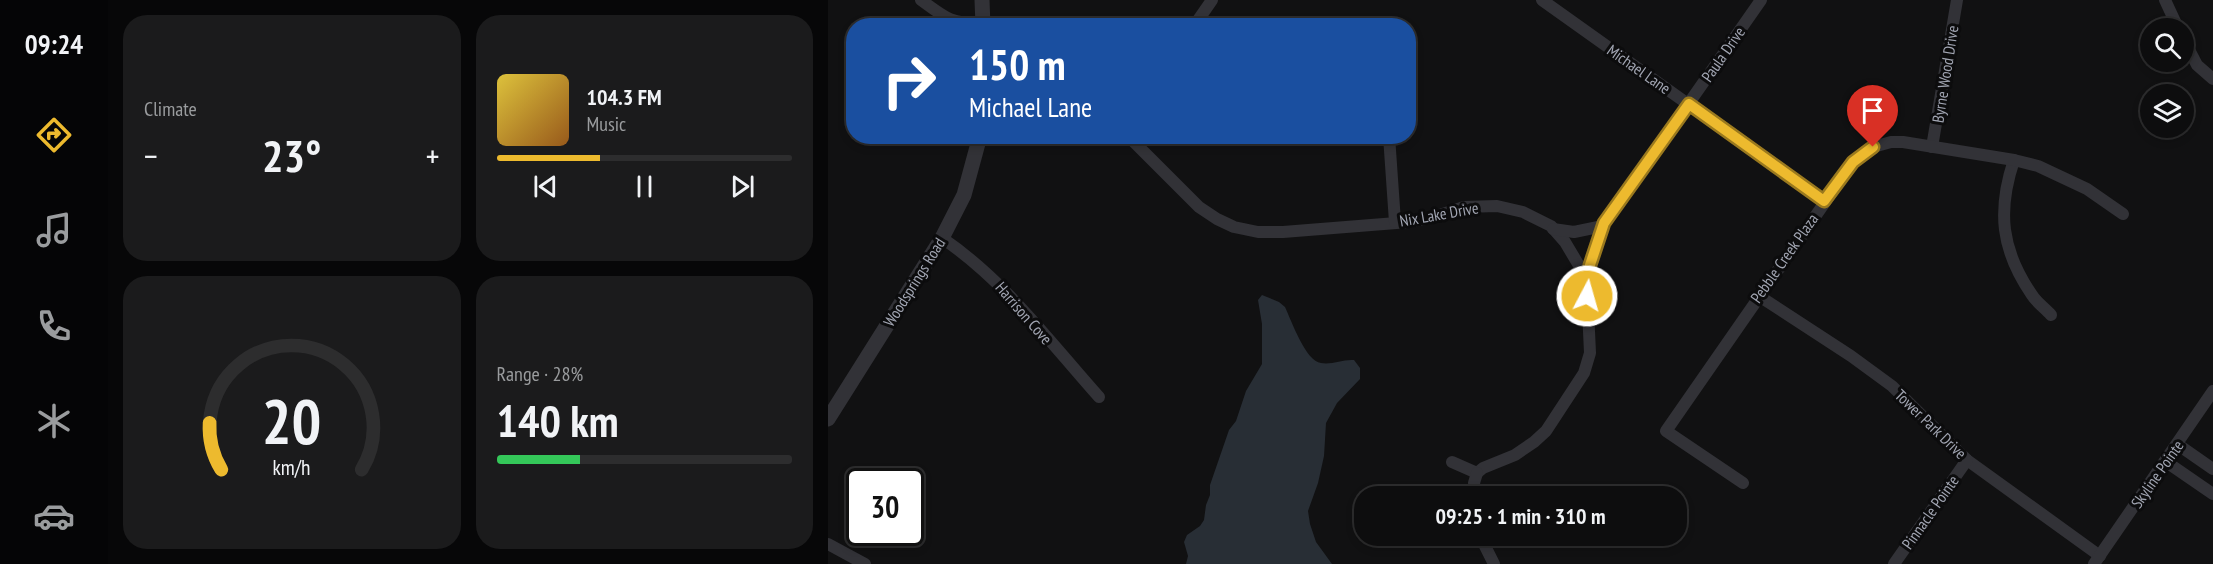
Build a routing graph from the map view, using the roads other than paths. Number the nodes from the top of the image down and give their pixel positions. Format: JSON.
{"nodes":[{"id":1,"x":921,"y":0,"type":"edge"},
{"id":2,"x":982,"y":0,"type":"edge"},
{"id":3,"x":1212,"y":0,"type":"edge"},
{"id":4,"x":1542,"y":0,"type":"edge"},
{"id":5,"x":1761,"y":0,"type":"edge"},
{"id":6,"x":1957,"y":0,"type":"edge"},
{"id":7,"x":2165,"y":0,"type":"edge"},
{"id":8,"x":946,"y":18,"type":"edge"},
{"id":9,"x":983,"y":18,"type":"edge"},
{"id":10,"x":1200,"y":18,"type":"edge"},
{"id":11,"x":2173,"y":18,"type":"edge"},
{"id":12,"x":2194,"y":59,"type":"edge"},
{"id":13,"x":2213,"y":79,"type":"edge"},
{"id":14,"x":1689,"y":104,"type":"junction"},
{"id":15,"x":978,"y":144,"type":"edge"},
{"id":16,"x":1136,"y":144,"type":"edge"},
{"id":17,"x":1390,"y":144,"type":"edge"},
{"id":18,"x":1932,"y":147,"type":"junction"},
{"id":19,"x":2014,"y":160,"type":"junction"},
{"id":20,"x":1824,"y":201,"type":"junction"},
{"id":21,"x":2123,"y":214,"type":"dead end"},
{"id":22,"x":1395,"y":222,"type":"junction"},
{"id":23,"x":1603,"y":226,"type":"junction"},
{"id":24,"x":1553,"y":229,"type":"junction"},
{"id":25,"x":942,"y":238,"type":"junction"},
{"id":26,"x":1587,"y":279,"type":"junction"},
{"id":27,"x":1759,"y":296,"type":"junction"},
{"id":28,"x":2051,"y":315,"type":"dead end"},
{"id":29,"x":2213,"y":391,"type":"edge"},
{"id":30,"x":1099,"y":397,"type":"dead end"},
{"id":31,"x":828,"y":419,"type":"edge"},
{"id":32,"x":2177,"y":444,"type":"junction"},
{"id":33,"x":1966,"y":460,"type":"junction"},
{"id":34,"x":1452,"y":462,"type":"dead end"},
{"id":35,"x":2165,"y":462,"type":"junction"},
{"id":36,"x":2213,"y":469,"type":"edge"},
{"id":37,"x":1477,"y":473,"type":"junction"},
{"id":38,"x":1743,"y":483,"type":"dead end"},
{"id":39,"x":1474,"y":486,"type":"edge"},
{"id":40,"x":2213,"y":494,"type":"edge"},
{"id":41,"x":828,"y":544,"type":"edge"},
{"id":42,"x":1485,"y":546,"type":"edge"},
{"id":43,"x":2097,"y":560,"type":"edge"},
{"id":44,"x":865,"y":564,"type":"edge"},
{"id":45,"x":1494,"y":564,"type":"edge"},
{"id":46,"x":1894,"y":564,"type":"edge"}],
"edges":[{"from":1,"to":8,"type":"street"},
{"from":2,"to":9,"type":"street"},
{"from":3,"to":10,"type":"street"},
{"from":4,"to":14,"type":"street","name":"Michael Lane"},
{"from":5,"to":14,"type":"street","name":"Paula Drive"},
{"from":6,"to":18,"type":"street","name":"Byrne Wood Drive"},
{"from":7,"to":11,"type":"street"},
{"from":12,"to":13,"type":"street"},
{"from":14,"to":20,"type":"street","name":"Michael Lane"},
{"from":14,"to":23,"type":"street","name":"Paula Drive"},
{"from":15,"to":25,"type":"street","name":"Woodsprings Road"},
{"from":16,"to":22,"type":"street","name":"Nix Lake Drive"},
{"from":17,"to":22,"type":"street"},
{"from":18,"to":19,"type":"street","name":"Pebble Creek Plaza"},
{"from":18,"to":20,"type":"street","name":"Pebble Creek Plaza"},
{"from":19,"to":21,"type":"street","name":"Pebble Creek Plaza"},
{"from":19,"to":28,"type":"street"},
{"from":20,"to":27,"type":"street","name":"Pebble Creek Plaza"},
{"from":22,"to":24,"type":"street","name":"Nix Lake Drive"},
{"from":23,"to":24,"type":"street"},
{"from":23,"to":26,"type":"street","name":"Paula Drive"},
{"from":24,"to":26,"type":"street","name":"Nix Lake Drive"},
{"from":25,"to":30,"type":"street","name":"Harrison Cove"},
{"from":25,"to":31,"type":"street","name":"Woodsprings Road"},
{"from":26,"to":37,"type":"street","name":"Nix Lake Drive"},
{"from":27,"to":33,"type":"street","name":"Tower Park Drive"},
{"from":27,"to":38,"type":"street","name":"Pebble Creek Plaza"},
{"from":29,"to":32,"type":"street","name":"Skyline Pointe"},
{"from":32,"to":35,"type":"street","name":"Skyline Pointe"},
{"from":32,"to":36,"type":"street"},
{"from":33,"to":43,"type":"street","name":"Tower Park Drive"},
{"from":33,"to":46,"type":"street","name":"Pinnacle Pointe"},
{"from":34,"to":37,"type":"street"},
{"from":35,"to":40,"type":"street"},
{"from":35,"to":43,"type":"street","name":"Skyline Pointe"},
{"from":37,"to":39,"type":"street"},
{"from":41,"to":44,"type":"street"},
{"from":42,"to":45,"type":"street"}]}
